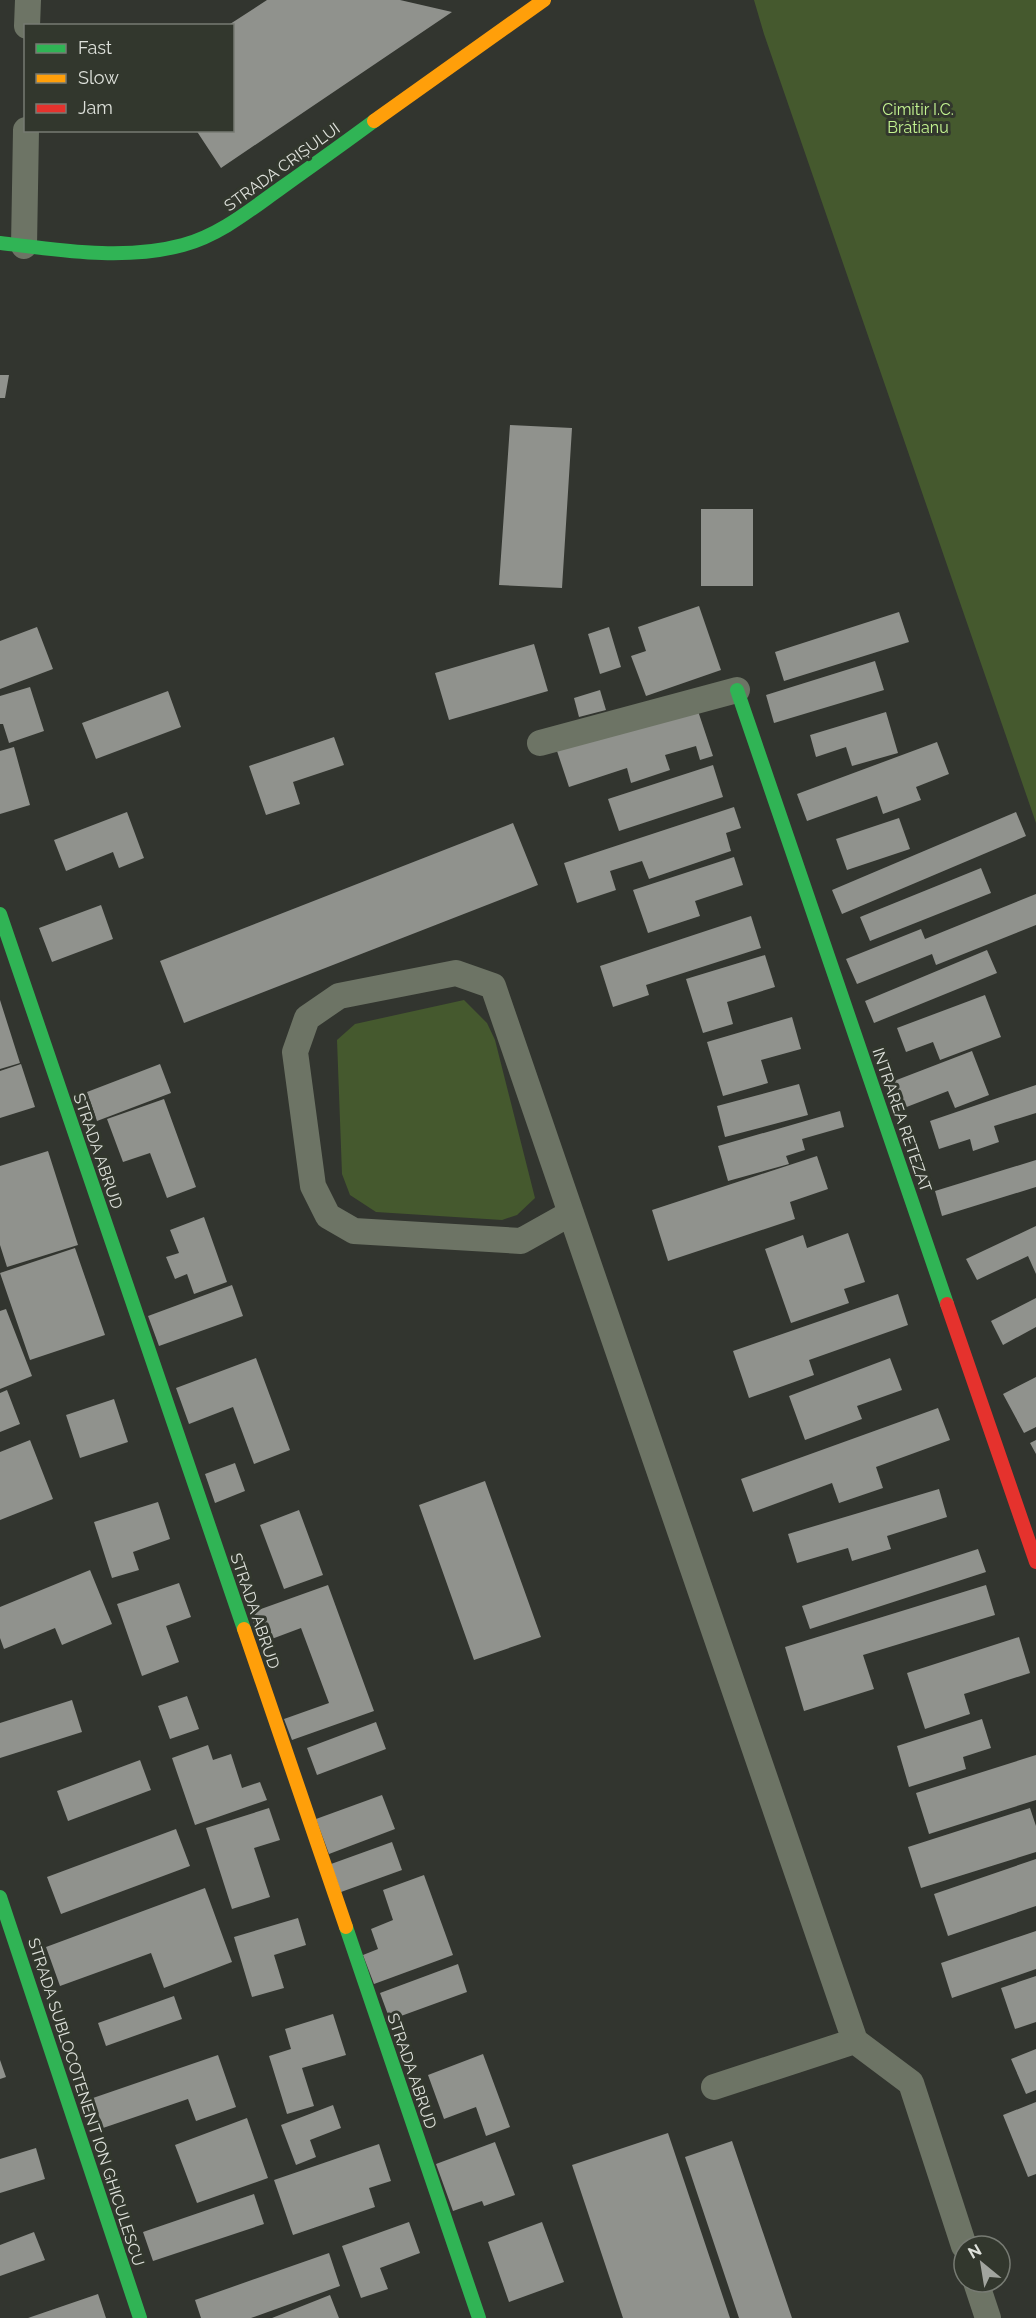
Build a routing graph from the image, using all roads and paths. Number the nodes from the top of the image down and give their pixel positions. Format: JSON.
{"nodes":[{"id":1,"x":27,"y":0,"type":"edge"},
{"id":2,"x":544,"y":0,"type":"edge"},
{"id":3,"x":27,"y":24,"type":"edge"},
{"id":4,"x":26,"y":132,"type":"edge"},
{"id":5,"x":12,"y":244,"type":"edge"},
{"id":6,"x":737,"y":690,"type":"joint"},
{"id":7,"x":540,"y":743,"type":"dead end"},
{"id":8,"x":0,"y":914,"type":"edge"},
{"id":9,"x":571,"y":1214,"type":"junction"},
{"id":10,"x":1036,"y":1562,"type":"edge"},
{"id":11,"x":0,"y":1897,"type":"edge"},
{"id":12,"x":855,"y":2041,"type":"junction"},
{"id":13,"x":714,"y":2086,"type":"dead end"},
{"id":14,"x":960,"y":2234,"type":"edge"},
{"id":15,"x":980,"y":2294,"type":"edge"},
{"id":16,"x":140,"y":2318,"type":"edge"},
{"id":17,"x":479,"y":2318,"type":"edge"},
{"id":18,"x":988,"y":2318,"type":"edge"}],
"edges":[{"from":1,"to":3,"type":"lane"},
{"from":2,"to":5,"type":"street","name":"STRADA CRIȘULUI"},
{"from":4,"to":5,"type":"lane"},
{"from":6,"to":7,"type":"lane"},
{"from":6,"to":10,"type":"street","name":"INTRAREA RETEZAT"},
{"from":8,"to":17,"type":"street","name":"STRADA ABRUD"},
{"from":9,"to":9,"type":"lane"},
{"from":9,"to":12,"type":"lane"},
{"from":11,"to":16,"type":"street","name":"STRADA SUBLOCOTENENT ION GHICULESCU"},
{"from":12,"to":13,"type":"lane"},
{"from":12,"to":14,"type":"lane"},
{"from":15,"to":18,"type":"lane"}]}
